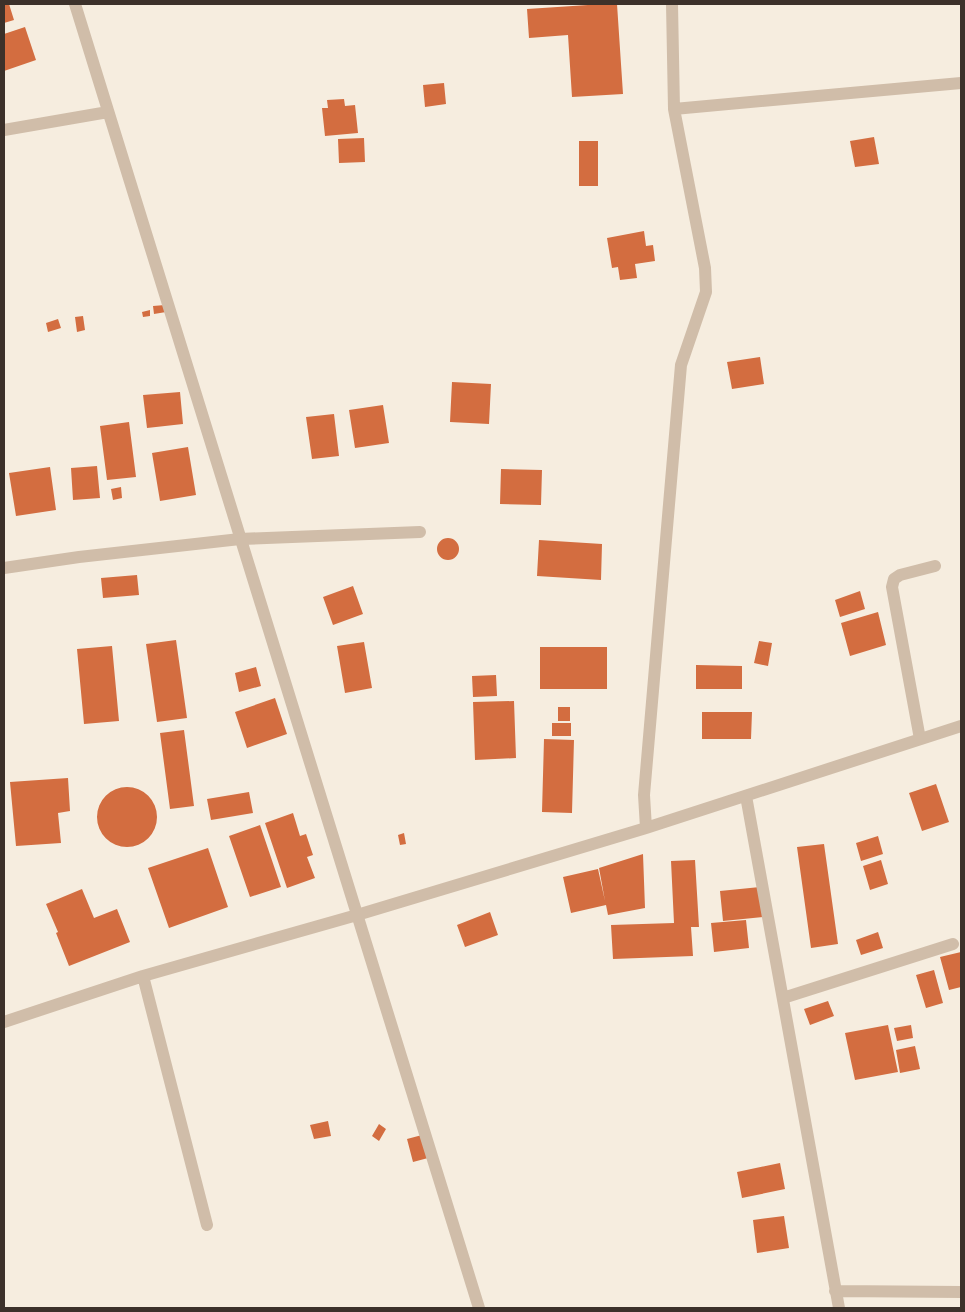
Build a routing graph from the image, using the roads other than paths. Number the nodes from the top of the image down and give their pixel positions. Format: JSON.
{"nodes":[{"id":1,"x":75,"y":4,"type":"edge"},
{"id":2,"x":672,"y":4,"type":"edge"},
{"id":3,"x":961,"y":83,"type":"edge"},
{"id":4,"x":674,"y":109,"type":"junction"},
{"id":5,"x":108,"y":112,"type":"junction"},
{"id":6,"x":4,"y":130,"type":"edge"},
{"id":7,"x":420,"y":532,"type":"dead end"},
{"id":8,"x":240,"y":540,"type":"junction"},
{"id":9,"x":935,"y":566,"type":"dead end"},
{"id":10,"x":4,"y":568,"type":"edge"},
{"id":11,"x":961,"y":726,"type":"edge"},
{"id":12,"x":920,"y":739,"type":"junction"},
{"id":13,"x":746,"y":796,"type":"junction"},
{"id":14,"x":646,"y":828,"type":"junction"},
{"id":15,"x":358,"y":914,"type":"junction"},
{"id":16,"x":953,"y":944,"type":"dead end"},
{"id":17,"x":143,"y":976,"type":"junction"},
{"id":18,"x":783,"y":998,"type":"junction"},
{"id":19,"x":4,"y":1022,"type":"edge"},
{"id":20,"x":207,"y":1225,"type":"dead end"},
{"id":21,"x":835,"y":1291,"type":"junction"},
{"id":22,"x":961,"y":1292,"type":"edge"},
{"id":23,"x":479,"y":1308,"type":"edge"},
{"id":24,"x":838,"y":1308,"type":"edge"}],
"edges":[{"from":1,"to":5,"type":"street"},
{"from":2,"to":4,"type":"street"},
{"from":3,"to":4,"type":"street"},
{"from":4,"to":14,"type":"street"},
{"from":5,"to":6,"type":"street"},
{"from":5,"to":8,"type":"street"},
{"from":7,"to":8,"type":"street"},
{"from":8,"to":10,"type":"street"},
{"from":8,"to":15,"type":"street"},
{"from":9,"to":12,"type":"street"},
{"from":11,"to":12,"type":"street"},
{"from":12,"to":13,"type":"street"},
{"from":13,"to":14,"type":"street"},
{"from":13,"to":18,"type":"street"},
{"from":14,"to":15,"type":"street"},
{"from":15,"to":17,"type":"street"},
{"from":15,"to":23,"type":"street"},
{"from":16,"to":18,"type":"street"},
{"from":17,"to":19,"type":"street"},
{"from":17,"to":20,"type":"street"},
{"from":18,"to":21,"type":"street"},
{"from":21,"to":22,"type":"street"},
{"from":21,"to":24,"type":"street"}]}
